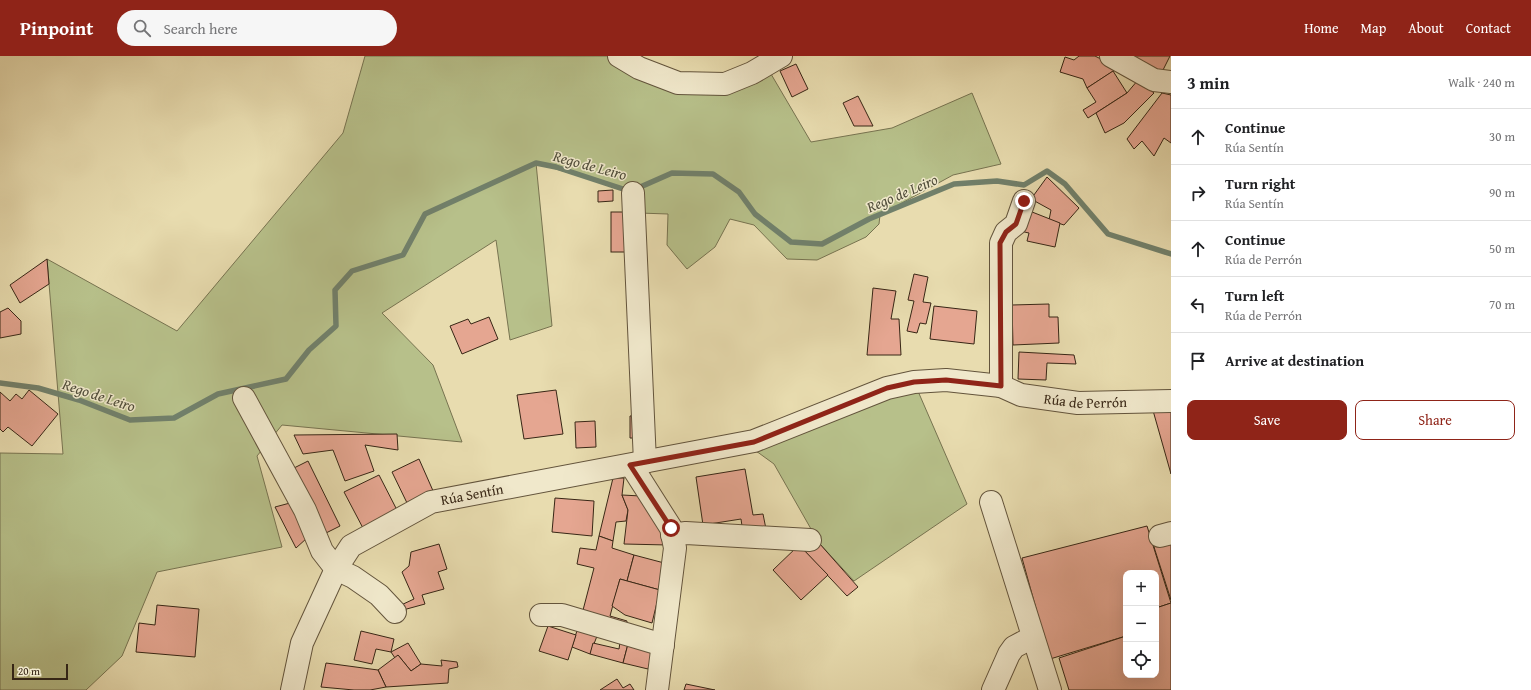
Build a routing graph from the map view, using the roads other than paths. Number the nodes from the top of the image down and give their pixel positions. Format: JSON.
{"nodes":[{"id":1,"x":619,"y":56,"type":"edge"},
{"id":2,"x":781,"y":56,"type":"edge"},
{"id":3,"x":1111,"y":56,"type":"edge"},
{"id":4,"x":1171,"y":82,"type":"edge"},
{"id":5,"x":633,"y":194,"type":"dead end"},
{"id":6,"x":1024,"y":201,"type":"dead end"},
{"id":7,"x":1001,"y":386,"type":"junction"},
{"id":8,"x":244,"y":398,"type":"dead end"},
{"id":9,"x":863,"y":398,"type":"joint"},
{"id":10,"x":1171,"y":401,"type":"edge"},
{"id":11,"x":638,"y":463,"type":"junction"},
{"id":12,"x":991,"y":502,"type":"dead end"},
{"id":13,"x":672,"y":535,"type":"junction"},
{"id":14,"x":810,"y":540,"type":"dead end"},
{"id":15,"x":336,"y":569,"type":"junction"},
{"id":16,"x":396,"y":612,"type":"dead end"},
{"id":17,"x":541,"y":615,"type":"dead end"},
{"id":18,"x":1034,"y":637,"type":"junction"},
{"id":19,"x":663,"y":645,"type":"junction"},
{"id":20,"x":292,"y":690,"type":"edge"},
{"id":21,"x":657,"y":690,"type":"edge"},
{"id":22,"x":993,"y":690,"type":"edge"},
{"id":23,"x":1050,"y":690,"type":"edge"}],
"edges":[{"from":1,"to":2,"type":"street"},
{"from":3,"to":4,"type":"street"},
{"from":5,"to":11,"type":"street"},
{"from":6,"to":7,"type":"street"},
{"from":7,"to":9,"type":"street","name":"Rúa de Perrón"},
{"from":7,"to":10,"type":"street","name":"Rúa de Perrón"},
{"from":8,"to":15,"type":"street"},
{"from":9,"to":11,"type":"street","name":"Rúa Sentín"},
{"from":11,"to":13,"type":"street"},
{"from":11,"to":15,"type":"street","name":"Rúa Sentín"},
{"from":12,"to":18,"type":"street"},
{"from":13,"to":14,"type":"street"},
{"from":13,"to":19,"type":"street"},
{"from":15,"to":16,"type":"street"},
{"from":15,"to":20,"type":"street","name":"Rúa Sentín"},
{"from":17,"to":19,"type":"street"},
{"from":18,"to":22,"type":"street"},
{"from":18,"to":23,"type":"street"},
{"from":19,"to":21,"type":"street"}]}
